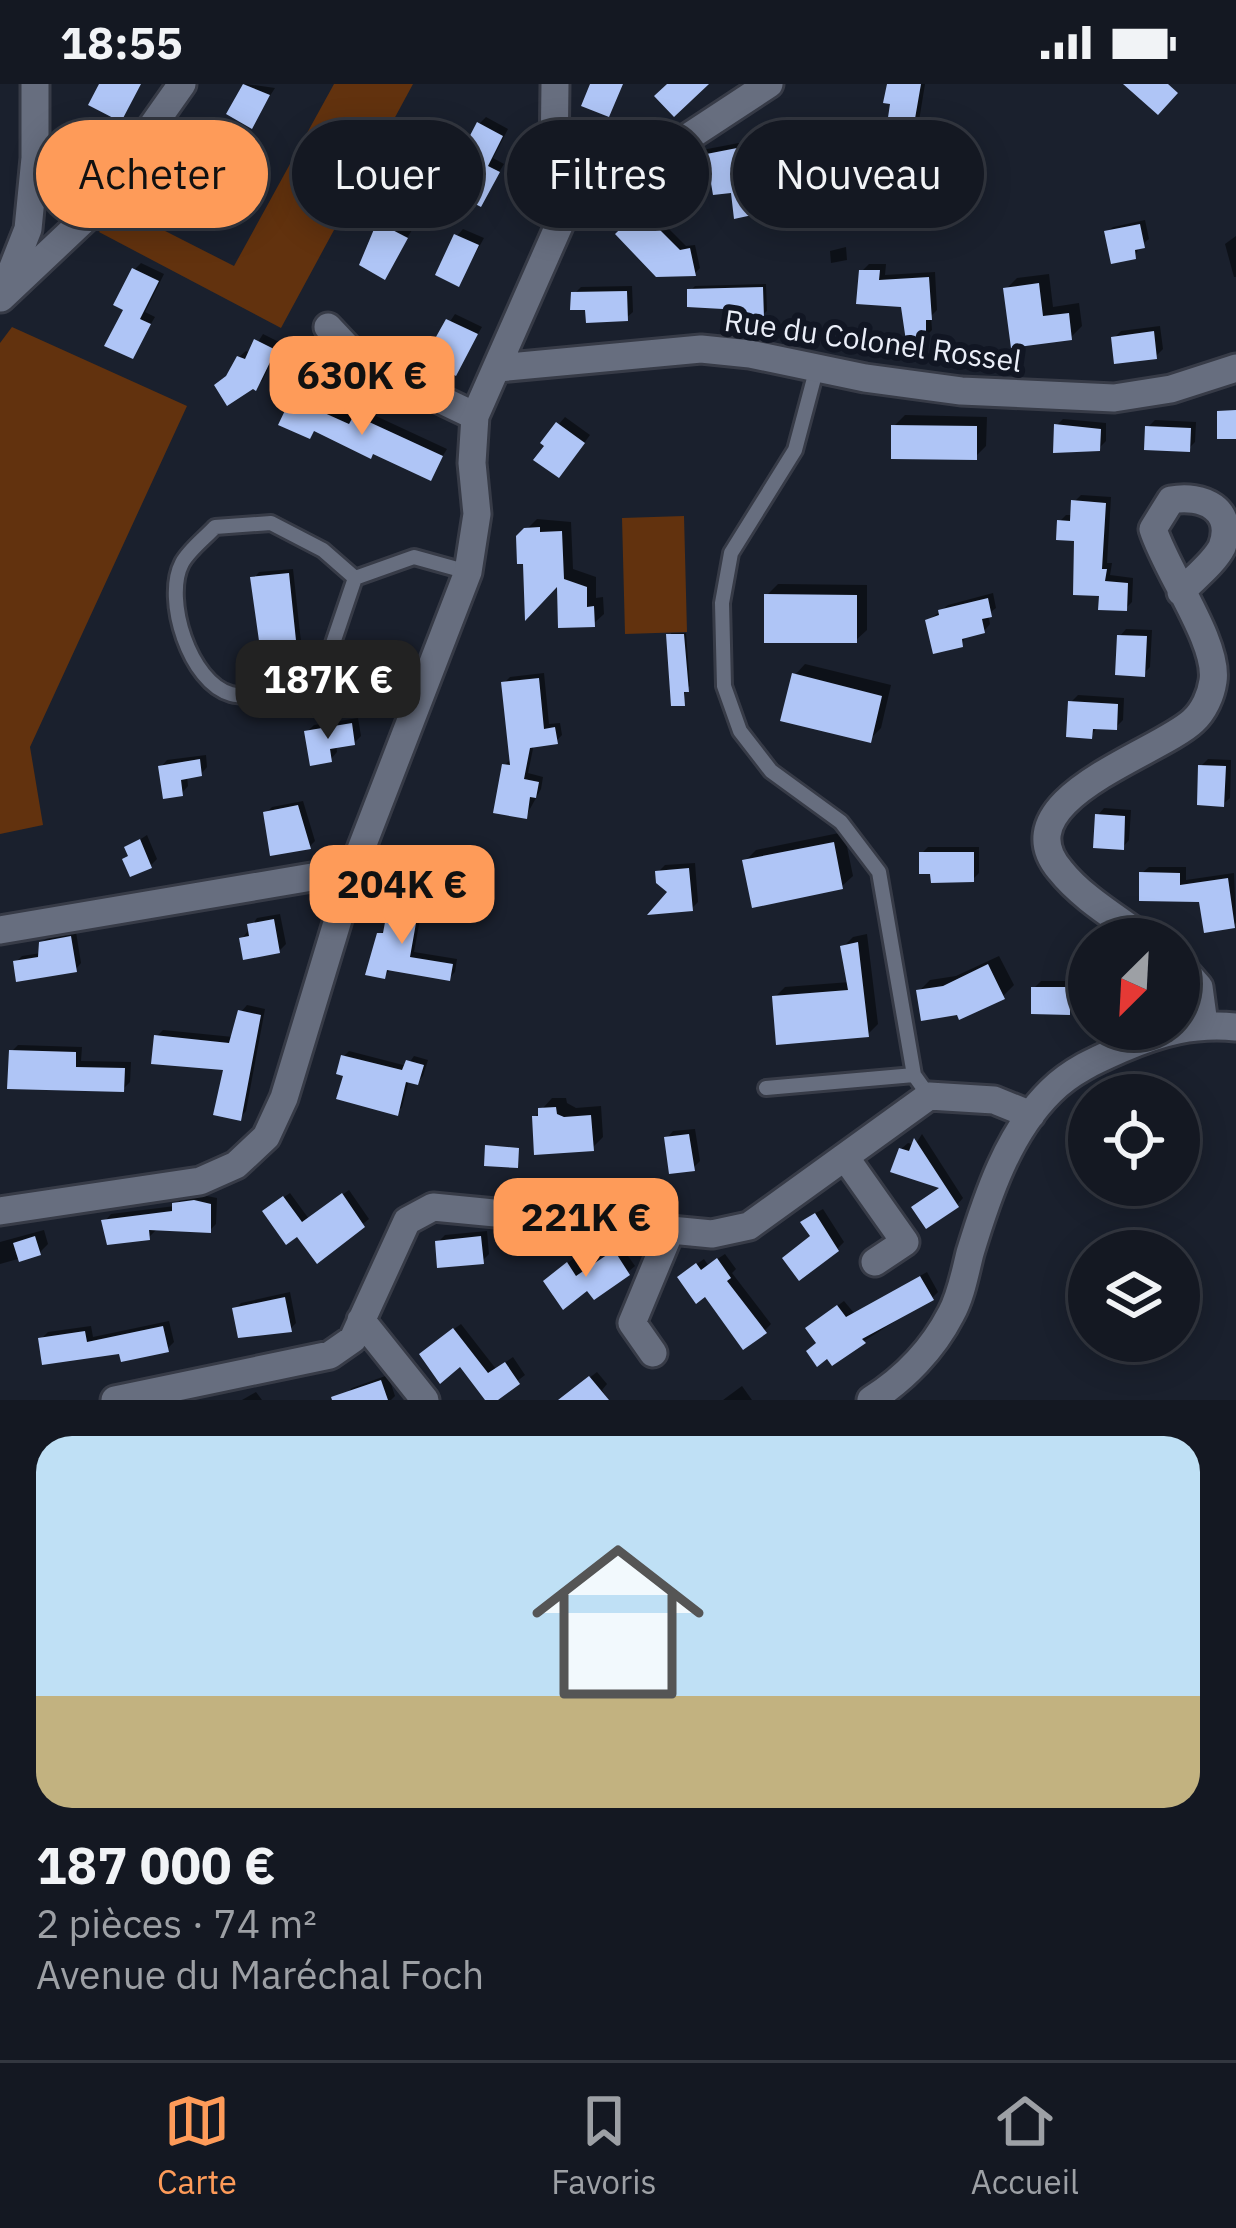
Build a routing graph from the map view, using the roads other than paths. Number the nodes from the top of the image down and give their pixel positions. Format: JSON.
{"nodes":[{"id":1,"x":35,"y":84,"type":"edge"},
{"id":2,"x":182,"y":84,"type":"edge"},
{"id":3,"x":555,"y":84,"type":"edge"},
{"id":4,"x":769,"y":84,"type":"edge"},
{"id":5,"x":555,"y":120,"type":"edge"},
{"id":6,"x":709,"y":123,"type":"edge"},
{"id":7,"x":558,"y":228,"type":"edge"},
{"id":8,"x":1,"y":299,"type":"edge"},
{"id":9,"x":328,"y":326,"type":"dead end"},
{"id":10,"x":498,"y":368,"type":"junction"},
{"id":11,"x":817,"y":368,"type":"junction"},
{"id":12,"x":1236,"y":368,"type":"edge"},
{"id":13,"x":476,"y":416,"type":"junction"},
{"id":14,"x":468,"y":572,"type":"junction"},
{"id":15,"x":355,"y":578,"type":"junction"},
{"id":16,"x":1181,"y":592,"type":"dead end"},
{"id":17,"x":353,"y":871,"type":"junction"},
{"id":18,"x":1117,"y":918,"type":"edge"},
{"id":19,"x":0,"y":929,"type":"edge"},
{"id":20,"x":1200,"y":994,"type":"edge"},
{"id":21,"x":1204,"y":1024,"type":"junction"},
{"id":22,"x":1236,"y":1027,"type":"edge"},
{"id":23,"x":922,"y":1086,"type":"junction"},
{"id":24,"x":766,"y":1088,"type":"dead end"},
{"id":25,"x":1031,"y":1115,"type":"junction"},
{"id":26,"x":845,"y":1157,"type":"junction"},
{"id":27,"x":0,"y":1211,"type":"edge"},
{"id":28,"x":670,"y":1229,"type":"junction"},
{"id":29,"x":875,"y":1262,"type":"dead end"},
{"id":30,"x":362,"y":1320,"type":"junction"},
{"id":31,"x":653,"y":1352,"type":"dead end"},
{"id":32,"x":148,"y":1397,"type":"edge"},
{"id":33,"x":115,"y":1400,"type":"edge"},
{"id":34,"x":424,"y":1400,"type":"edge"},
{"id":35,"x":871,"y":1400,"type":"edge"}],
"edges":[{"from":1,"to":8,"type":"street"},
{"from":2,"to":8,"type":"street"},
{"from":3,"to":5,"type":"street"},
{"from":4,"to":6,"type":"street"},
{"from":7,"to":10,"type":"street"},
{"from":9,"to":13,"type":"street"},
{"from":10,"to":11,"type":"street","name":"Rue du Colonel Rossel"},
{"from":10,"to":13,"type":"street"},
{"from":11,"to":12,"type":"street","name":"Rue du Colonel Rossel"},
{"from":11,"to":23,"type":"lane"},
{"from":13,"to":14,"type":"street"},
{"from":14,"to":15,"type":"lane"},
{"from":14,"to":17,"type":"street"},
{"from":15,"to":15,"type":"lane"},
{"from":16,"to":18,"type":"street"},
{"from":17,"to":19,"type":"street"},
{"from":17,"to":27,"type":"street"},
{"from":20,"to":21,"type":"street"},
{"from":21,"to":22,"type":"street"},
{"from":21,"to":25,"type":"street"},
{"from":23,"to":24,"type":"lane"},
{"from":23,"to":25,"type":"street"},
{"from":23,"to":26,"type":"street"},
{"from":25,"to":35,"type":"street"},
{"from":26,"to":28,"type":"street"},
{"from":26,"to":29,"type":"street"},
{"from":28,"to":30,"type":"street"},
{"from":28,"to":31,"type":"street"},
{"from":30,"to":32,"type":"street"},
{"from":30,"to":34,"type":"street"},
{"from":32,"to":33,"type":"street"}]}
